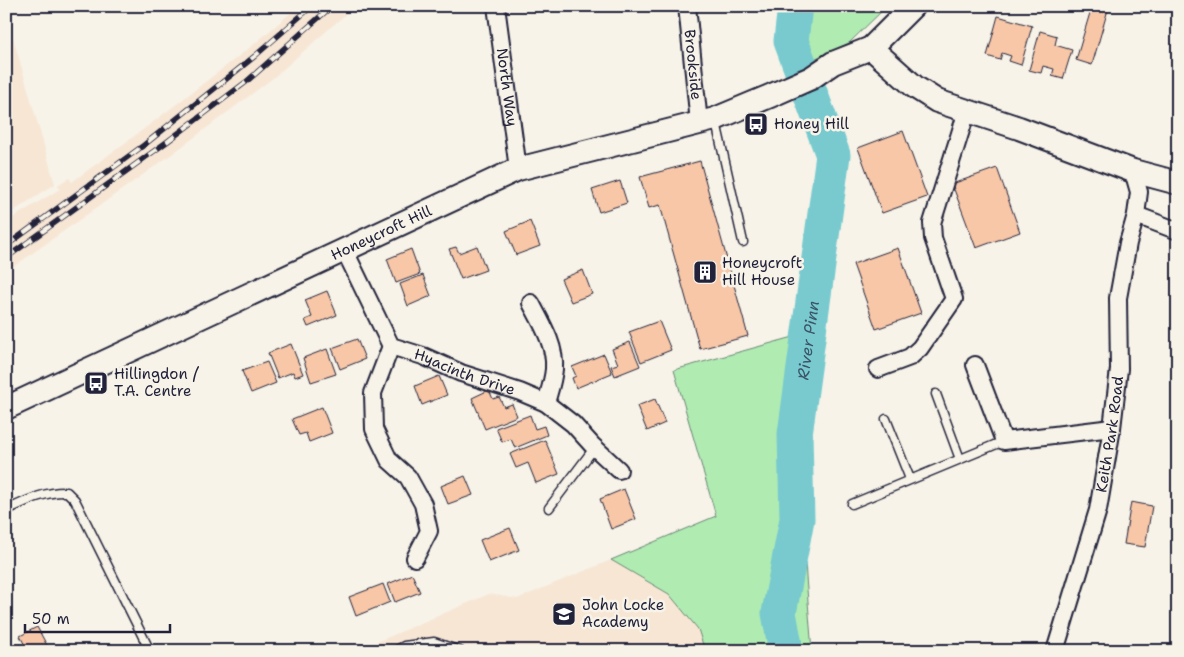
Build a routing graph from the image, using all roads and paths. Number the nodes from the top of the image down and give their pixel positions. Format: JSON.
{"nodes":[{"id":1,"x":496,"y":6,"type":"edge"},
{"id":2,"x":687,"y":6,"type":"edge"},
{"id":3,"x":913,"y":6,"type":"edge"},
{"id":4,"x":871,"y":48,"type":"junction"},
{"id":5,"x":967,"y":111,"type":"junction"},
{"id":6,"x":707,"y":121,"type":"junction"},
{"id":7,"x":518,"y":169,"type":"junction"},
{"id":8,"x":1133,"y":171,"type":"junction"},
{"id":9,"x":1178,"y":183,"type":"edge"},
{"id":10,"x":1136,"y":215,"type":"junction"},
{"id":11,"x":1178,"y":231,"type":"edge"},
{"id":12,"x":743,"y":242,"type":"dead end"},
{"id":13,"x":344,"y":249,"type":"junction"},
{"id":14,"x":531,"y":302,"type":"dead end"},
{"id":15,"x":390,"y":346,"type":"junction"},
{"id":16,"x":975,"y":365,"type":"dead end"},
{"id":17,"x":878,"y":368,"type":"dead end"},
{"id":18,"x":936,"y":394,"type":"dead end"},
{"id":19,"x":546,"y":403,"type":"junction"},
{"id":20,"x":6,"y":408,"type":"edge"},
{"id":21,"x":886,"y":419,"type":"dead end"},
{"id":22,"x":1112,"y":428,"type":"junction"},
{"id":23,"x":1004,"y":441,"type":"junction"},
{"id":24,"x":594,"y":447,"type":"junction"},
{"id":25,"x":960,"y":458,"type":"junction"},
{"id":26,"x":619,"y":470,"type":"dead end"},
{"id":27,"x":910,"y":479,"type":"junction"},
{"id":28,"x":852,"y":504,"type":"dead end"},
{"id":29,"x":7,"y":507,"type":"edge"},
{"id":30,"x":549,"y":508,"type":"dead end"},
{"id":31,"x":415,"y":558,"type":"dead end"},
{"id":32,"x":147,"y":645,"type":"dead end"},
{"id":33,"x":394,"y":651,"type":"edge"},
{"id":34,"x":460,"y":651,"type":"edge"},
{"id":35,"x":1055,"y":651,"type":"edge"}],
"edges":[{"from":1,"to":7,"type":"street","name":"North Way"},
{"from":2,"to":6,"type":"street","name":"Brookside"},
{"from":3,"to":4,"type":"street"},
{"from":4,"to":5,"type":"street"},
{"from":4,"to":6,"type":"street","name":"Honeycroft Hill"},
{"from":5,"to":8,"type":"street"},
{"from":5,"to":17,"type":"street"},
{"from":6,"to":7,"type":"street","name":"Honeycroft Hill"},
{"from":6,"to":12,"type":"lane"},
{"from":7,"to":13,"type":"street","name":"Honeycroft Hill"},
{"from":8,"to":9,"type":"street"},
{"from":8,"to":10,"type":"street","name":"Keith Park Road"},
{"from":10,"to":11,"type":"street"},
{"from":10,"to":22,"type":"street","name":"Keith Park Road"},
{"from":13,"to":15,"type":"street"},
{"from":13,"to":20,"type":"street","name":"Honeycroft Hill"},
{"from":14,"to":19,"type":"street"},
{"from":15,"to":19,"type":"street","name":"Hyacinth Drive"},
{"from":15,"to":31,"type":"street"},
{"from":16,"to":23,"type":"street"},
{"from":18,"to":25,"type":"lane"},
{"from":19,"to":24,"type":"street","name":"Hyacinth Drive"},
{"from":21,"to":27,"type":"lane"},
{"from":22,"to":23,"type":"street"},
{"from":22,"to":35,"type":"street","name":"Keith Park Road"},
{"from":23,"to":25,"type":"lane"},
{"from":24,"to":26,"type":"street","name":"Hyacinth Drive"},
{"from":24,"to":30,"type":"lane"},
{"from":25,"to":27,"type":"lane"},
{"from":27,"to":28,"type":"lane"},
{"from":29,"to":32,"type":"lane"},
{"from":33,"to":34,"type":"lane"}]}
